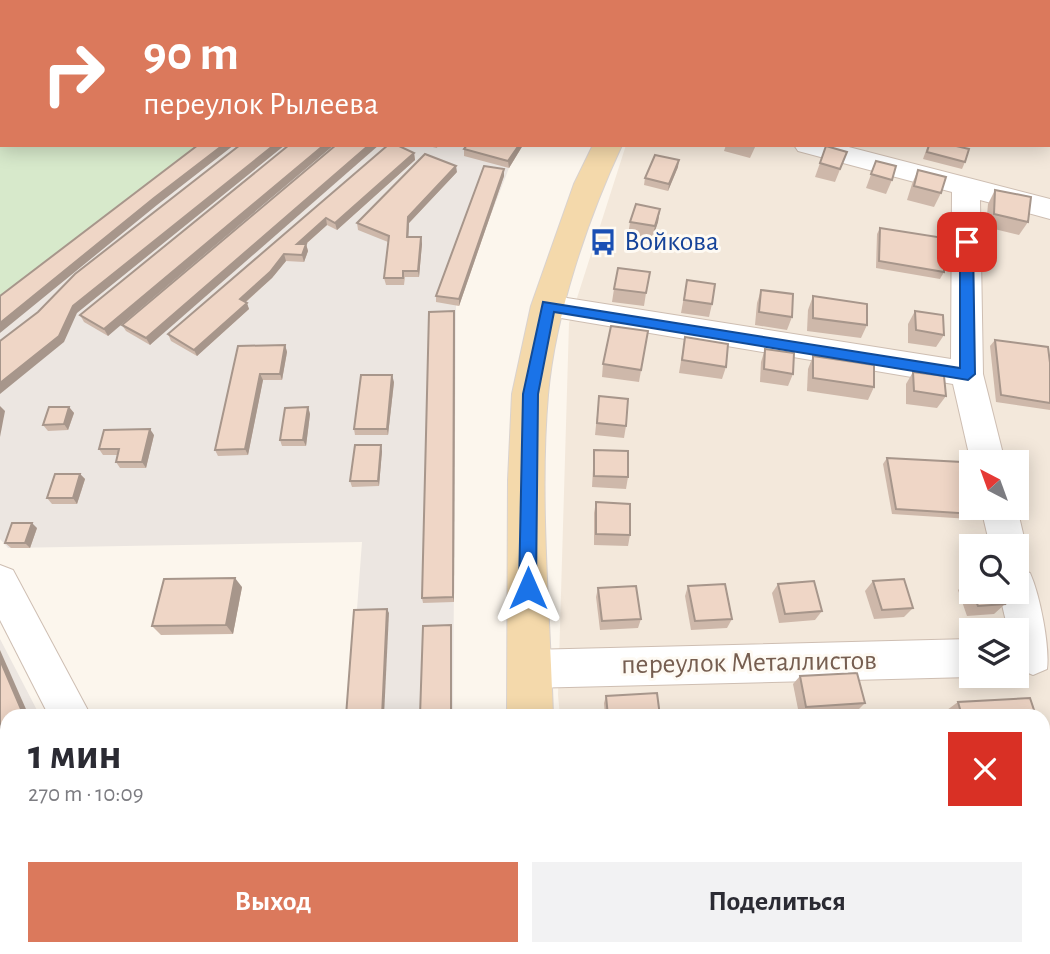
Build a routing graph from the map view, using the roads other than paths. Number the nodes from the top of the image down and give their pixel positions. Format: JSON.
{"nodes":[{"id":1,"x":607,"y":147,"type":"edge"},
{"id":2,"x":814,"y":147,"type":"edge"},
{"id":3,"x":966,"y":189,"type":"junction"},
{"id":4,"x":1050,"y":209,"type":"edge"},
{"id":5,"x":548,"y":306,"type":"junction"},
{"id":6,"x":968,"y":374,"type":"junction"},
{"id":7,"x":985,"y":450,"type":"edge"},
{"id":8,"x":0,"y":582,"type":"edge"},
{"id":9,"x":1021,"y":604,"type":"edge"},
{"id":10,"x":1033,"y":656,"type":"edge"},
{"id":11,"x":959,"y":658,"type":"edge"},
{"id":12,"x":528,"y":669,"type":"junction"},
{"id":13,"x":67,"y":709,"type":"edge"},
{"id":14,"x":530,"y":709,"type":"edge"}],
"edges":[{"from":1,"to":5,"type":"main road"},
{"from":2,"to":3,"type":"street"},
{"from":3,"to":4,"type":"street"},
{"from":3,"to":6,"type":"street"},
{"from":5,"to":6,"type":"street"},
{"from":5,"to":12,"type":"main road"},
{"from":6,"to":7,"type":"street"},
{"from":8,"to":13,"type":"street"},
{"from":9,"to":10,"type":"street"},
{"from":11,"to":12,"type":"street","name":"переулок Металлистов"},
{"from":12,"to":14,"type":"main road"}]}
